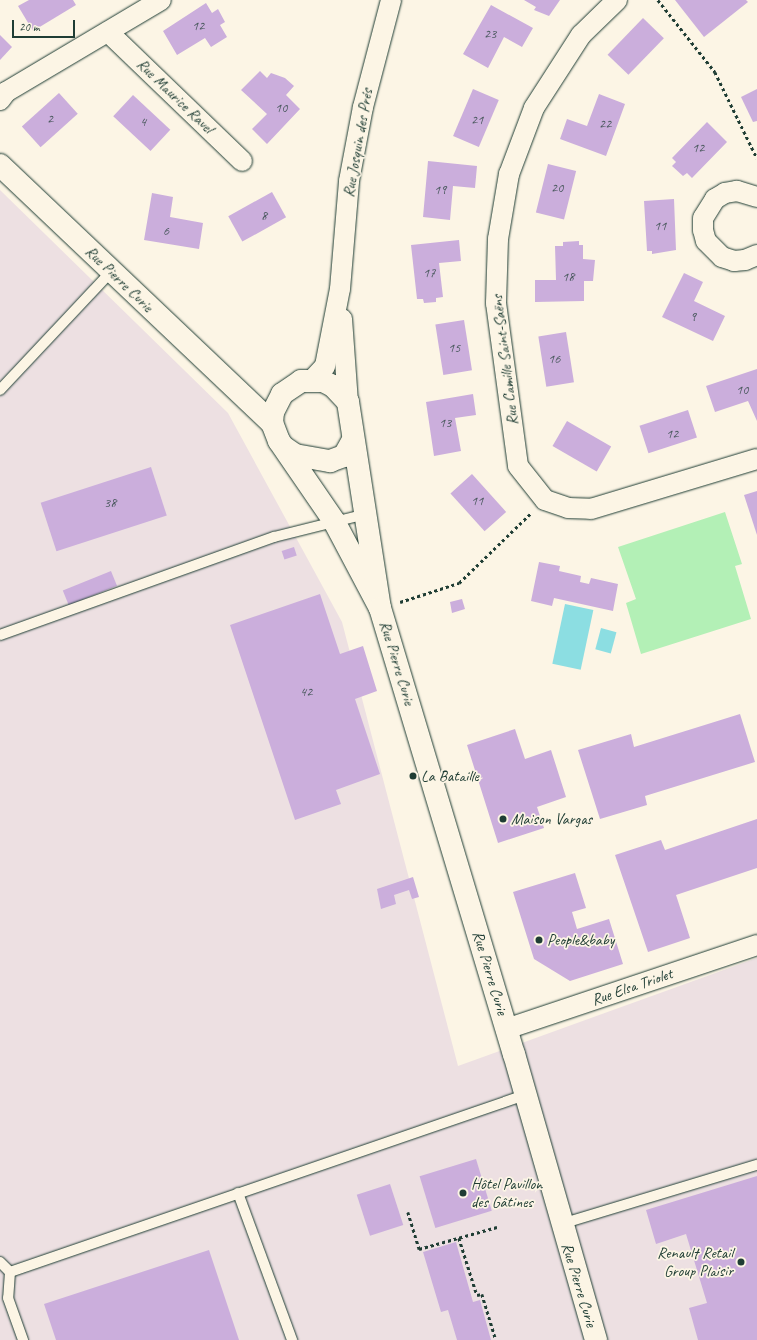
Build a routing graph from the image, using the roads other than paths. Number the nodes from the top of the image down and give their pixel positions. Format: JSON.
{"nodes":[{"id":1,"x":161,"y":0,"type":"edge"},
{"id":2,"x":391,"y":0,"type":"edge"},
{"id":3,"x":617,"y":0,"type":"edge"},
{"id":4,"x":108,"y":32,"type":"junction"},
{"id":5,"x":0,"y":100,"type":"edge"},
{"id":6,"x":242,"y":161,"type":"dead end"},
{"id":7,"x":0,"y":165,"type":"edge"},
{"id":8,"x":754,"y":190,"type":"edge"},
{"id":9,"x":757,"y":255,"type":"edge"},
{"id":10,"x":112,"y":272,"type":"junction"},
{"id":11,"x":340,"y":289,"type":"junction"},
{"id":12,"x":312,"y":380,"type":"junction"},
{"id":13,"x":0,"y":390,"type":"edge"},
{"id":14,"x":239,"y":393,"type":"junction"},
{"id":15,"x":282,"y":394,"type":"junction"},
{"id":16,"x":348,"y":402,"type":"junction"},
{"id":17,"x":272,"y":423,"type":"junction"},
{"id":18,"x":353,"y":440,"type":"junction"},
{"id":19,"x":285,"y":448,"type":"junction"},
{"id":20,"x":757,"y":458,"type":"edge"},
{"id":21,"x":366,"y":514,"type":"junction"},
{"id":22,"x":334,"y":521,"type":"junction"},
{"id":23,"x":380,"y":608,"type":"junction"},
{"id":24,"x":0,"y":635,"type":"edge"},
{"id":25,"x":757,"y":945,"type":"edge"},
{"id":26,"x":506,"y":1029,"type":"junction"},
{"id":27,"x":525,"y":1095,"type":"junction"},
{"id":28,"x":757,"y":1165,"type":"edge"},
{"id":29,"x":238,"y":1193,"type":"junction"},
{"id":30,"x":561,"y":1224,"type":"junction"},
{"id":31,"x":0,"y":1262,"type":"edge"},
{"id":32,"x":10,"y":1272,"type":"junction"},
{"id":33,"x":23,"y":1340,"type":"edge"},
{"id":34,"x":292,"y":1340,"type":"edge"},
{"id":35,"x":596,"y":1340,"type":"edge"}],
"edges":[{"from":1,"to":4,"type":"street"},
{"from":2,"to":11,"type":"street","name":"Rue Josquin des Prés"},
{"from":3,"to":20,"type":"street","name":"Rue Camille Saint-Saëns"},
{"from":4,"to":5,"type":"street"},
{"from":4,"to":6,"type":"street","name":"Rue Maurice Ravel"},
{"from":7,"to":10,"type":"street","name":"Rue Pierre Curie"},
{"from":8,"to":9,"type":"street"},
{"from":10,"to":13,"type":"lane"},
{"from":10,"to":14,"type":"street","name":"Rue Pierre Curie"},
{"from":11,"to":12,"type":"street","name":"Rue Josquin des Prés"},
{"from":11,"to":16,"type":"street","name":"Rue Josquin des Prés"},
{"from":12,"to":15,"type":"street"},
{"from":12,"to":16,"type":"street"},
{"from":14,"to":15,"type":"street"},
{"from":14,"to":17,"type":"street","name":"Rue Pierre Curie"},
{"from":15,"to":17,"type":"street"},
{"from":16,"to":18,"type":"street","name":"Rue Pierre Curie"},
{"from":17,"to":19,"type":"street","name":"Rue Pierre Curie"},
{"from":18,"to":19,"type":"street"},
{"from":18,"to":21,"type":"street","name":"Rue Pierre Curie"},
{"from":19,"to":22,"type":"street","name":"Rue Pierre Curie"},
{"from":21,"to":22,"type":"lane"},
{"from":21,"to":23,"type":"street","name":"Rue Pierre Curie"},
{"from":22,"to":23,"type":"street","name":"Rue Pierre Curie"},
{"from":22,"to":24,"type":"lane"},
{"from":23,"to":26,"type":"street","name":"Rue Pierre Curie"},
{"from":25,"to":26,"type":"street","name":"Rue Elsa Triolet"},
{"from":26,"to":27,"type":"street","name":"Rue Pierre Curie"},
{"from":27,"to":29,"type":"lane"},
{"from":27,"to":30,"type":"street","name":"Rue Pierre Curie"},
{"from":28,"to":30,"type":"lane"},
{"from":29,"to":32,"type":"lane"},
{"from":29,"to":34,"type":"lane"},
{"from":30,"to":35,"type":"street","name":"Rue Pierre Curie"},
{"from":31,"to":32,"type":"lane"},
{"from":32,"to":33,"type":"lane"}]}
